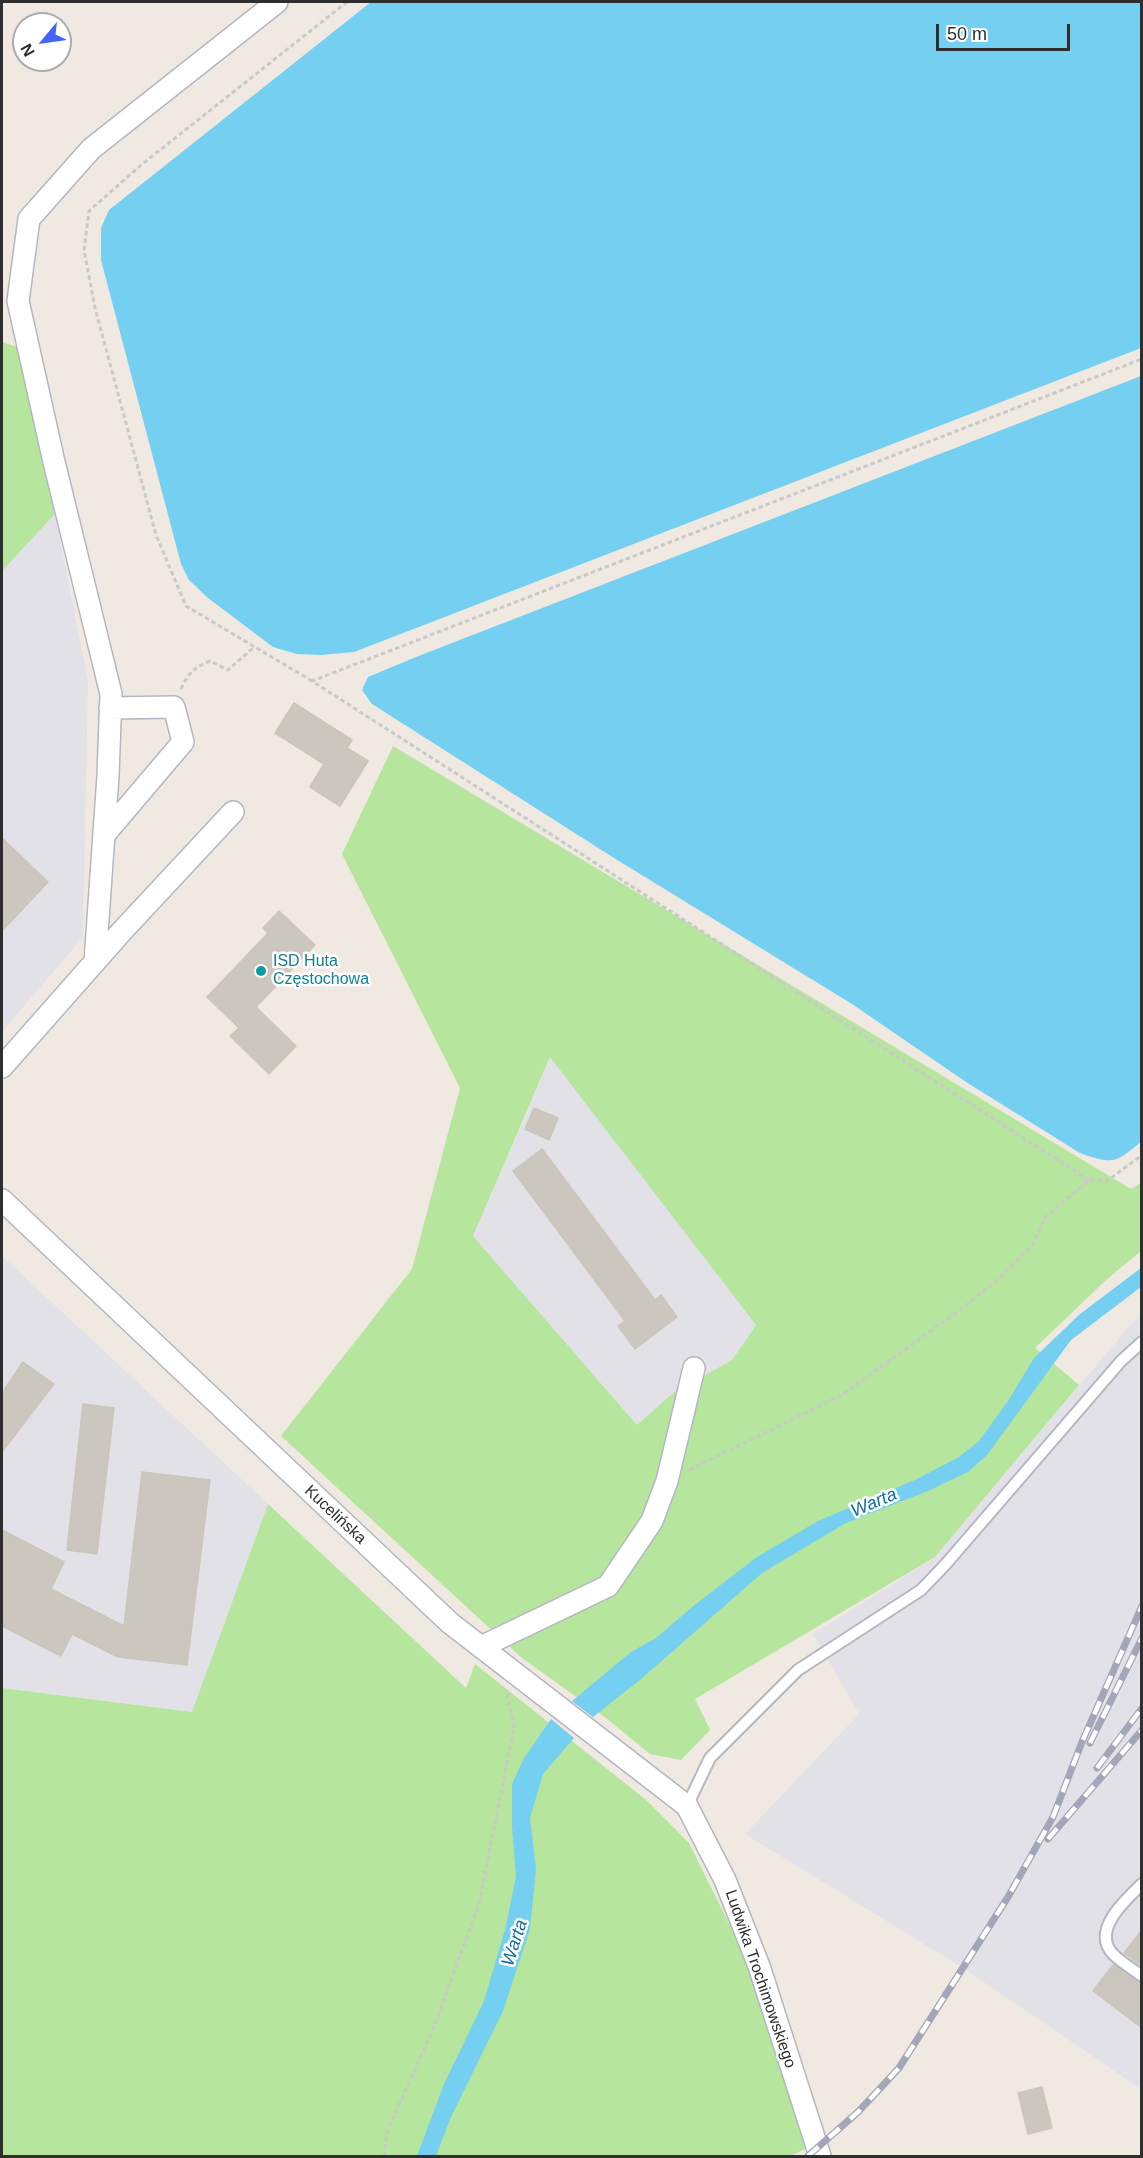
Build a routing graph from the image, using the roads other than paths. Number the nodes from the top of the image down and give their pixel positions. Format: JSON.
{"nodes":[{"id":1,"x":277,"y":2,"type":"edge"},
{"id":2,"x":110,"y":708,"type":"junction"},
{"id":3,"x":233,"y":812,"type":"dead end"},
{"id":4,"x":104,"y":836,"type":"junction"},
{"id":5,"x":95,"y":962,"type":"junction"},
{"id":6,"x":2,"y":1067,"type":"edge"},
{"id":7,"x":2,"y":1200,"type":"edge"},
{"id":8,"x":1142,"y":1342,"type":"edge"},
{"id":9,"x":694,"y":1368,"type":"dead end"},
{"id":10,"x":481,"y":1647,"type":"junction"},
{"id":11,"x":687,"y":1806,"type":"junction"},
{"id":12,"x":1142,"y":1884,"type":"edge"},
{"id":13,"x":1142,"y":1976,"type":"edge"},
{"id":14,"x":820,"y":2157,"type":"edge"}],
"edges":[{"from":1,"to":2,"type":"street"},
{"from":2,"to":4,"type":"street"},
{"from":2,"to":4,"type":"street"},
{"from":3,"to":5,"type":"street"},
{"from":4,"to":5,"type":"street"},
{"from":5,"to":6,"type":"street"},
{"from":7,"to":10,"type":"street","name":"Kucelińska"},
{"from":8,"to":11,"type":"lane"},
{"from":9,"to":10,"type":"street"},
{"from":10,"to":11,"type":"street","name":"Kucelińska"},
{"from":11,"to":14,"type":"street","name":"Ludwika Trochimowskiego"},
{"from":12,"to":13,"type":"lane"}]}
